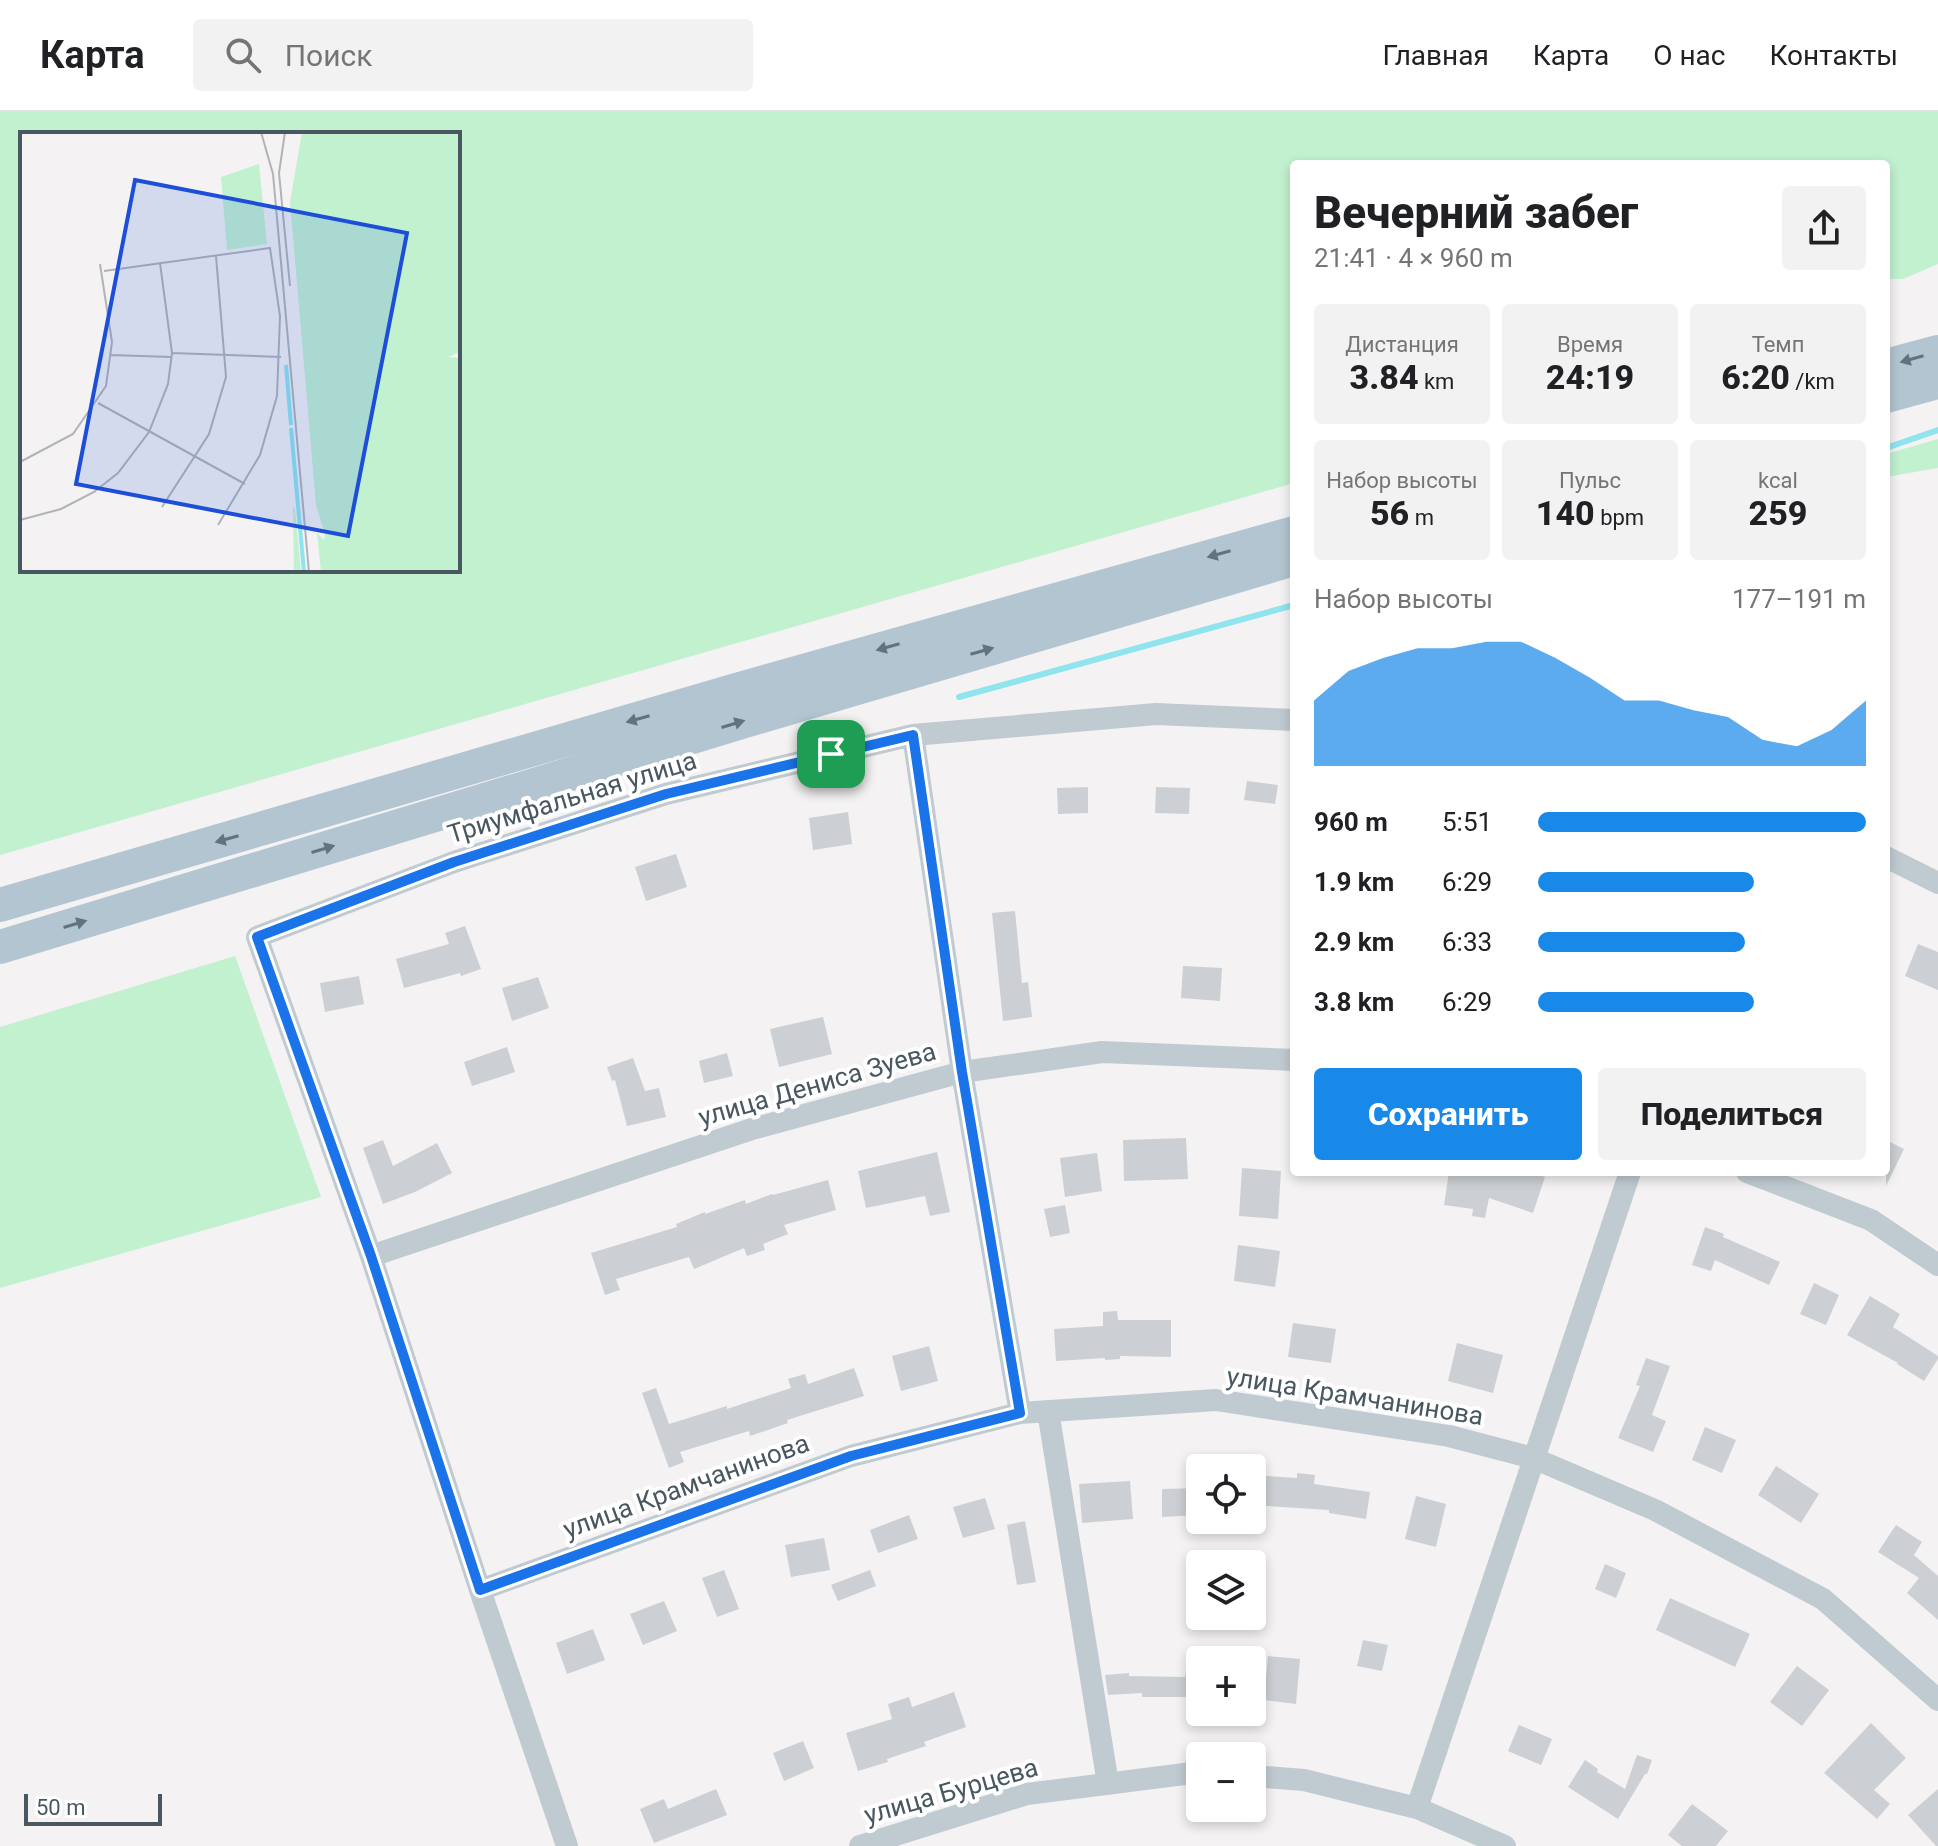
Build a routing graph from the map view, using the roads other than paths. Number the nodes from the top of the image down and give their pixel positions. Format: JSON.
{"nodes":[{"id":1,"x":1938,"y":352,"type":"edge"},
{"id":2,"x":1890,"y":365,"type":"edge"},
{"id":3,"x":1938,"y":382,"type":"edge"},
{"id":4,"x":1890,"y":395,"type":"edge"},
{"id":5,"x":1290,"y":534,"type":"edge"},
{"id":6,"x":1290,"y":560,"type":"edge"},
{"id":7,"x":1290,"y":720,"type":"edge"},
{"id":8,"x":913,"y":735,"type":"junction"},
{"id":9,"x":1890,"y":859,"type":"edge"},
{"id":10,"x":1938,"y":883,"type":"edge"},
{"id":11,"x":0,"y":905,"type":"edge"},
{"id":12,"x":0,"y":947,"type":"edge"},
{"id":13,"x":1290,"y":1060,"type":"edge"},
{"id":14,"x":962,"y":1072,"type":"junction"},
{"id":15,"x":1629,"y":1176,"type":"edge"},
{"id":16,"x":1757,"y":1176,"type":"edge"},
{"id":17,"x":371,"y":1256,"type":"junction"},
{"id":18,"x":1938,"y":1265,"type":"edge"},
{"id":19,"x":1048,"y":1411,"type":"junction"},
{"id":20,"x":1020,"y":1413,"type":"junction"},
{"id":21,"x":1533,"y":1458,"type":"junction"},
{"id":22,"x":480,"y":1590,"type":"junction"},
{"id":23,"x":1938,"y":1700,"type":"edge"},
{"id":24,"x":1186,"y":1774,"type":"edge"},
{"id":25,"x":1266,"y":1777,"type":"edge"},
{"id":26,"x":1108,"y":1784,"type":"junction"},
{"id":27,"x":1417,"y":1808,"type":"junction"},
{"id":28,"x":567,"y":1846,"type":"edge"},
{"id":29,"x":860,"y":1846,"type":"edge"},
{"id":30,"x":1505,"y":1846,"type":"edge"}],
"edges":[{"from":1,"to":2,"type":"main road","one_way":true},
{"from":3,"to":4,"type":"main road"},
{"from":5,"to":11,"type":"main road","one_way":true},
{"from":12,"to":6,"type":"main road","one_way":true},
{"from":7,"to":8,"type":"street","name":"Триумфальная улица"},
{"from":8,"to":14,"type":"street"},
{"from":8,"to":17,"type":"street","name":"Триумфальная улица"},
{"from":9,"to":10,"type":"street"},
{"from":13,"to":14,"type":"street","name":"улица Дениса Зуева"},
{"from":14,"to":17,"type":"street","name":"улица Дениса Зуева"},
{"from":14,"to":20,"type":"street"},
{"from":15,"to":21,"type":"street"},
{"from":16,"to":18,"type":"street"},
{"from":17,"to":22,"type":"street"},
{"from":19,"to":20,"type":"street","name":"улица Крамчанинова"},
{"from":19,"to":21,"type":"street","name":"улица Крамчанинова"},
{"from":19,"to":26,"type":"street"},
{"from":20,"to":22,"type":"street","name":"улица Крамчанинова"},
{"from":21,"to":23,"type":"street","name":"улица Крамчанинова"},
{"from":21,"to":27,"type":"street"},
{"from":22,"to":28,"type":"street"},
{"from":24,"to":26,"type":"street","name":"улица Бурцева"},
{"from":25,"to":27,"type":"street"},
{"from":26,"to":29,"type":"street","name":"улица Бурцева"},
{"from":27,"to":30,"type":"street"}]}
